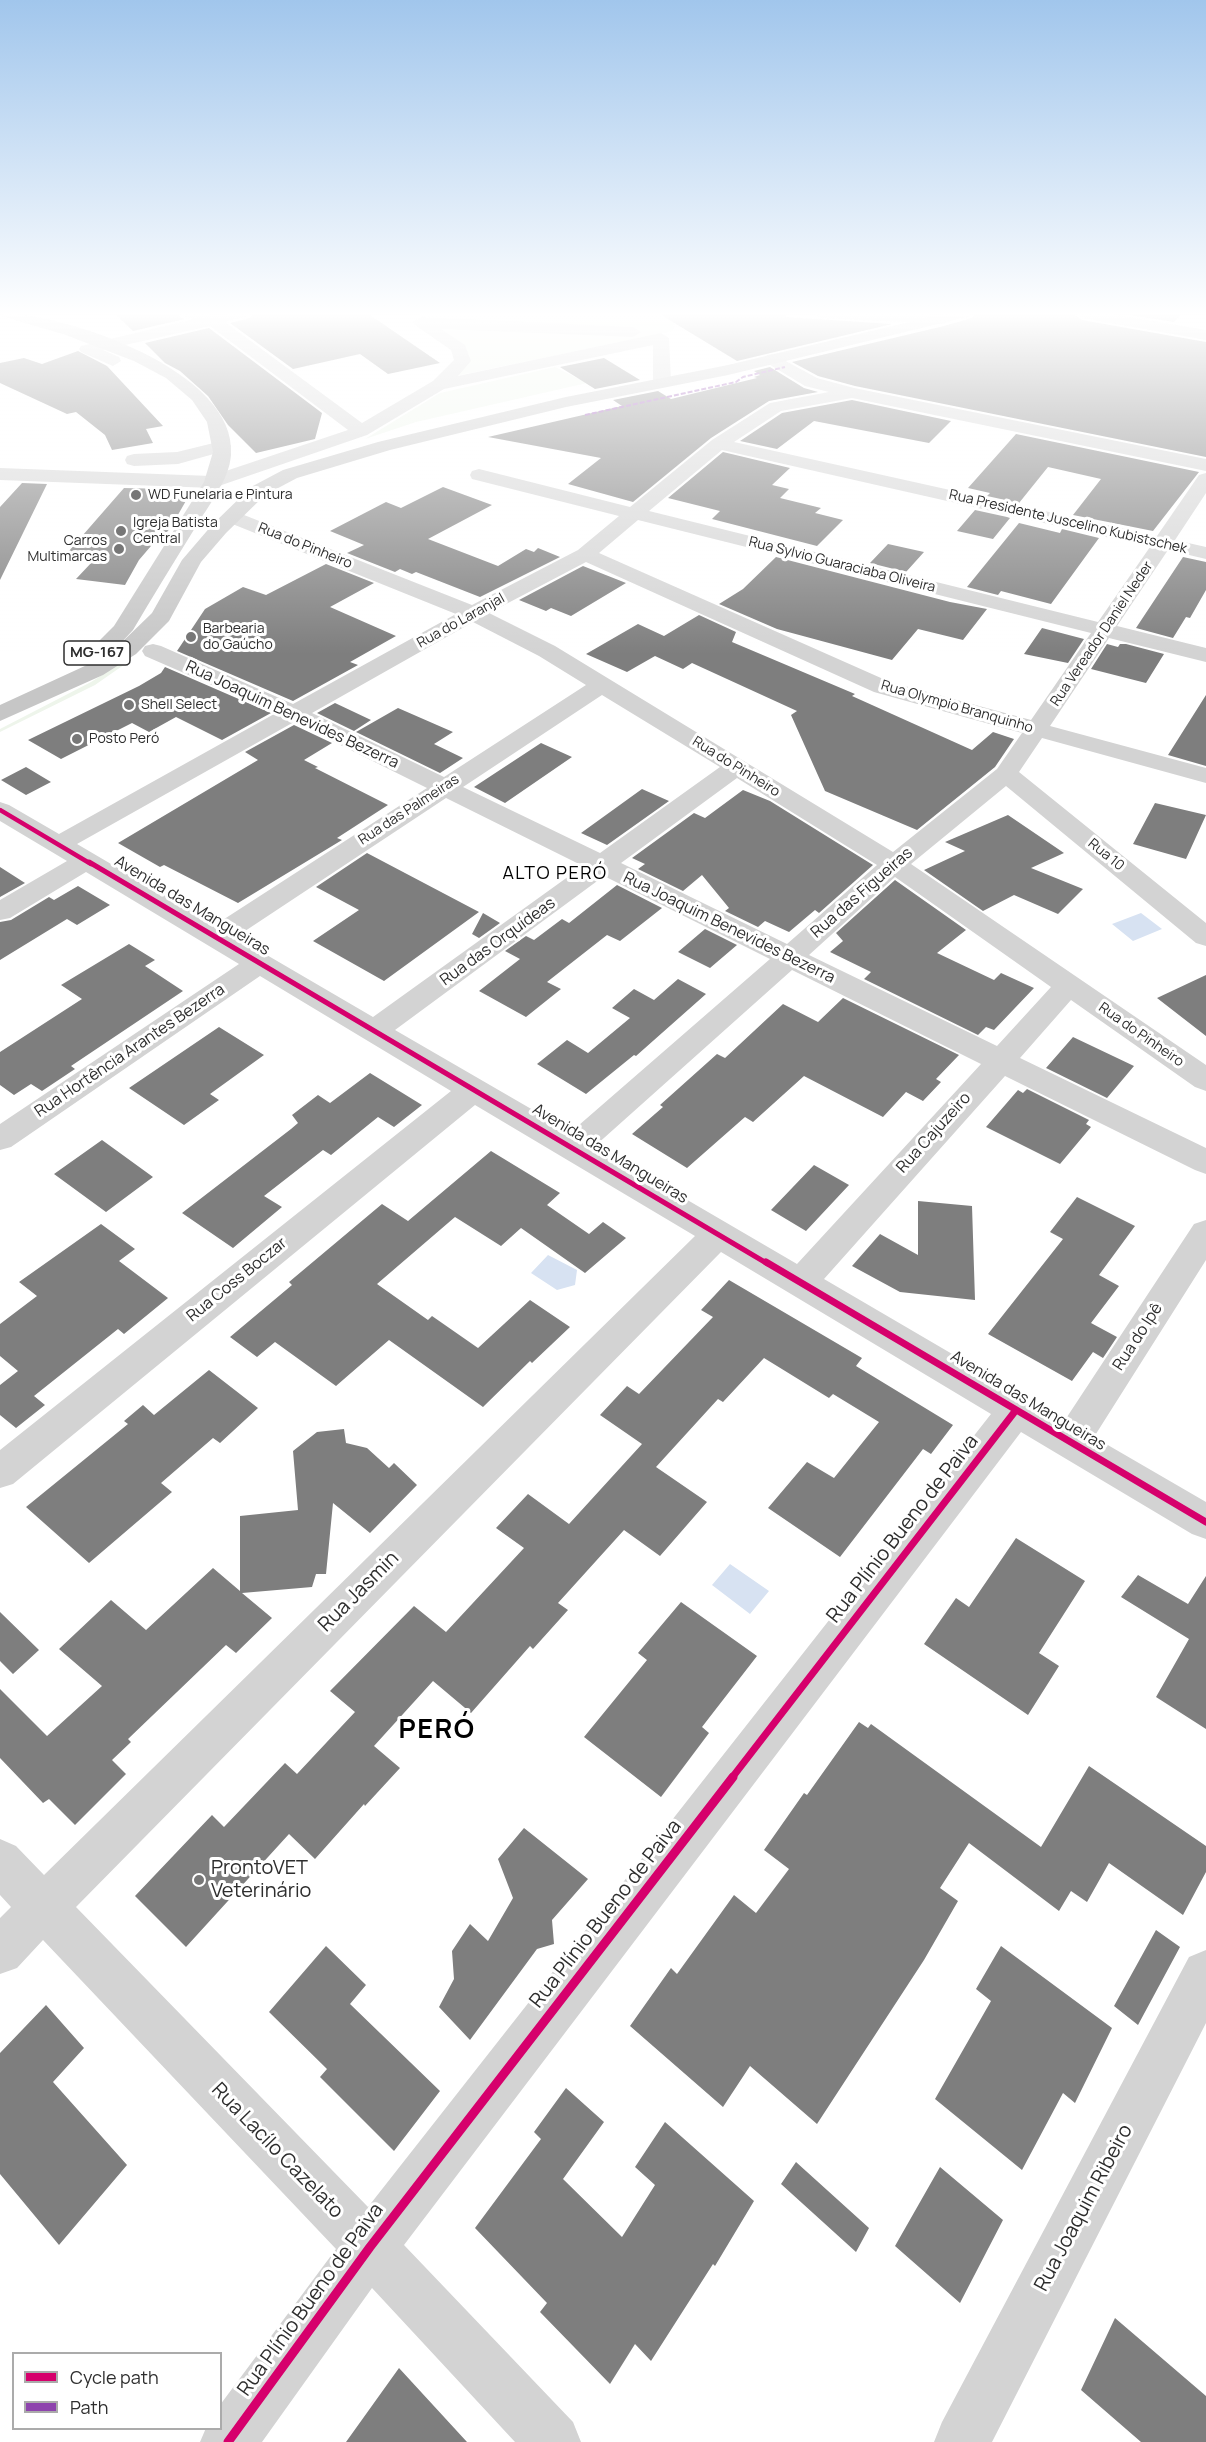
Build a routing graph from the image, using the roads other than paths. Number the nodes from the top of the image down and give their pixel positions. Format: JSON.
{"nodes":[{"id":1,"x":217,"y":427,"type":"edge"},
{"id":2,"x":356,"y":427,"type":"edge"},
{"id":3,"x":368,"y":427,"type":"edge"},
{"id":4,"x":466,"y":427,"type":"edge"},
{"id":5,"x":745,"y":427,"type":"edge"},
{"id":6,"x":1019,"y":427,"type":"edge"},
{"id":7,"x":361,"y":431,"type":"junction"},
{"id":8,"x":718,"y":444,"type":"junction"},
{"id":9,"x":222,"y":446,"type":"junction"},
{"id":10,"x":154,"y":459,"type":"junction"},
{"id":11,"x":1206,"y":465,"type":"edge"},
{"id":12,"x":2,"y":473,"type":"edge"},
{"id":13,"x":479,"y":475,"type":"dead end"},
{"id":14,"x":143,"y":479,"type":"junction"},
{"id":15,"x":1206,"y":479,"type":"edge"},
{"id":16,"x":213,"y":482,"type":"junction"},
{"id":17,"x":636,"y":514,"type":"junction"},
{"id":18,"x":232,"y":517,"type":"junction"},
{"id":19,"x":1163,"y":543,"type":"junction"},
{"id":20,"x":206,"y":544,"type":"junction"},
{"id":21,"x":1206,"y":553,"type":"edge"},
{"id":22,"x":585,"y":554,"type":"junction"},
{"id":23,"x":162,"y":562,"type":"junction"},
{"id":24,"x":473,"y":613,"type":"junction"},
{"id":25,"x":161,"y":616,"type":"junction"},
{"id":26,"x":1105,"y":630,"type":"junction"},
{"id":27,"x":156,"y":648,"type":"junction"},
{"id":28,"x":1206,"y":655,"type":"edge"},
{"id":29,"x":602,"y":685,"type":"junction"},
{"id":30,"x":0,"y":712,"type":"edge"},
{"id":31,"x":294,"y":713,"type":"junction"},
{"id":32,"x":1038,"y":729,"type":"junction"},
{"id":33,"x":0,"y":737,"type":"edge"},
{"id":34,"x":736,"y":767,"type":"junction"},
{"id":35,"x":1006,"y":774,"type":"junction"},
{"id":36,"x":1206,"y":776,"type":"edge"},
{"id":37,"x":444,"y":787,"type":"junction"},
{"id":38,"x":0,"y":810,"type":"edge"},
{"id":39,"x":59,"y":844,"type":"junction"},
{"id":40,"x":87,"y":860,"type":"junction"},
{"id":41,"x":894,"y":864,"type":"junction"},
{"id":42,"x":603,"y":866,"type":"junction"},
{"id":43,"x":0,"y":912,"type":"edge"},
{"id":44,"x":1201,"y":930,"type":"edge"},
{"id":45,"x":216,"y":937,"type":"junction"},
{"id":46,"x":788,"y":957,"type":"junction"},
{"id":47,"x":260,"y":963,"type":"junction"},
{"id":48,"x":1069,"y":985,"type":"junction"},
{"id":49,"x":375,"y":1030,"type":"junction"},
{"id":50,"x":1000,"y":1060,"type":"junction"},
{"id":51,"x":1206,"y":1080,"type":"edge"},
{"id":52,"x":474,"y":1089,"type":"junction"},
{"id":53,"x":0,"y":1139,"type":"edge"},
{"id":54,"x":573,"y":1148,"type":"junction"},
{"id":55,"x":1206,"y":1162,"type":"edge"},
{"id":56,"x":718,"y":1233,"type":"junction"},
{"id":57,"x":1206,"y":1233,"type":"edge"},
{"id":58,"x":801,"y":1282,"type":"junction"},
{"id":59,"x":1016,"y":1410,"type":"junction"},
{"id":60,"x":1071,"y":1442,"type":"junction"},
{"id":61,"x":0,"y":1472,"type":"edge"},
{"id":62,"x":1206,"y":1522,"type":"edge"},
{"id":63,"x":0,"y":1862,"type":"edge"},
{"id":64,"x":43,"y":1908,"type":"junction"},
{"id":65,"x":0,"y":1951,"type":"edge"},
{"id":66,"x":1206,"y":1974,"type":"edge"},
{"id":67,"x":370,"y":2247,"type":"junction"},
{"id":68,"x":228,"y":2442,"type":"edge"},
{"id":69,"x":553,"y":2442,"type":"edge"},
{"id":70,"x":962,"y":2442,"type":"edge"}],
"edges":[{"from":1,"to":9,"type":"main road"},
{"from":2,"to":7,"type":"street"},
{"from":3,"to":7,"type":"street"},
{"from":4,"to":18,"type":"main road"},
{"from":5,"to":8,"type":"street","name":"Rua do Laranjal"},
{"from":6,"to":11,"type":"street"},
{"from":7,"to":16,"type":"street"},
{"from":8,"to":17,"type":"street","name":"Rua do Laranjal"},
{"from":8,"to":19,"type":"street","name":"Rua Presidente Juscelino Kubistschek"},
{"from":9,"to":10,"type":"street"},
{"from":9,"to":16,"type":"main road","number":"MG-167"},
{"from":10,"to":12,"type":"street"},
{"from":10,"to":14,"type":"street"},
{"from":12,"to":14,"type":"street"},
{"from":13,"to":17,"type":"street","name":"Rua Sylvio Guaraciaba Oliveira"},
{"from":14,"to":16,"type":"street"},
{"from":15,"to":19,"type":"street","name":"Rua Vereador Daniel Neder"},
{"from":16,"to":23,"type":"main road","number":"MG-167"},
{"from":17,"to":22,"type":"street","name":"Rua do Laranjal"},
{"from":17,"to":26,"type":"street","name":"Rua Sylvio Guaraciaba Oliveira"},
{"from":18,"to":20,"type":"main road"},
{"from":18,"to":24,"type":"street","name":"Rua do Pinheiro"},
{"from":19,"to":21,"type":"street","name":"Rua Presidente Juscelino Kubistschek"},
{"from":19,"to":26,"type":"street","name":"Rua Vereador Daniel Neder"},
{"from":20,"to":25,"type":"main road"},
{"from":20,"to":27,"type":"main road"},
{"from":22,"to":24,"type":"street","name":"Rua do Laranjal"},
{"from":22,"to":32,"type":"street","name":"Rua Olympio Branquinho"},
{"from":23,"to":25,"type":"main road"},
{"from":23,"to":30,"type":"main road","number":"MG-167"},
{"from":24,"to":29,"type":"street","name":"Rua do Pinheiro"},
{"from":24,"to":31,"type":"street","name":"Rua do Laranjal"},
{"from":25,"to":27,"type":"main road"},
{"from":25,"to":30,"type":"main road"},
{"from":26,"to":28,"type":"street","name":"Rua Sylvio Guaraciaba Oliveira"},
{"from":26,"to":32,"type":"street","name":"Rua Vereador Daniel Neder"},
{"from":27,"to":31,"type":"street","name":"Rua Joaquim Benevides Bezerra"},
{"from":27,"to":33,"type":"main road","number":"MG-167"},
{"from":29,"to":34,"type":"street","name":"Rua do Pinheiro"},
{"from":29,"to":37,"type":"street","name":"Rua das Palmeiras"},
{"from":31,"to":37,"type":"street","name":"Rua Joaquim Benevides Bezerra"},
{"from":31,"to":39,"type":"street","name":"Rua do Laranjal"},
{"from":32,"to":35,"type":"street","name":"Rua das Figueiras"},
{"from":32,"to":36,"type":"street","name":"Rua Olympio Branquinho"},
{"from":34,"to":41,"type":"street","name":"Rua do Pinheiro"},
{"from":34,"to":42,"type":"street","name":"Rua das Orquídeas"},
{"from":35,"to":41,"type":"street","name":"Rua das Figueiras"},
{"from":35,"to":44,"type":"street","name":"Rua 10"},
{"from":37,"to":42,"type":"street","name":"Rua Joaquim Benevides Bezerra"},
{"from":37,"to":45,"type":"street","name":"Rua das Palmeiras"},
{"from":38,"to":39,"type":"street","name":"Avenida das Mangueiras"},
{"from":39,"to":40,"type":"street","name":"Avenida das Mangueiras"},
{"from":40,"to":43,"type":"street"},
{"from":40,"to":45,"type":"street","name":"Avenida das Mangueiras"},
{"from":41,"to":46,"type":"street","name":"Rua das Figueiras"},
{"from":41,"to":48,"type":"street","name":"Rua do Pinheiro"},
{"from":42,"to":46,"type":"street","name":"Rua Joaquim Benevides Bezerra"},
{"from":42,"to":49,"type":"street","name":"Rua das Orquídeas"},
{"from":45,"to":47,"type":"street","name":"Avenida das Mangueiras"},
{"from":46,"to":50,"type":"street","name":"Rua Joaquim Benevides Bezerra"},
{"from":46,"to":54,"type":"street","name":"Rua das Figueiras"},
{"from":47,"to":49,"type":"street","name":"Avenida das Mangueiras"},
{"from":47,"to":53,"type":"street","name":"Rua Hortência Arantes Bezerra"},
{"from":48,"to":50,"type":"street","name":"Rua Cajuzeiro"},
{"from":48,"to":51,"type":"street","name":"Rua do Pinheiro"},
{"from":49,"to":52,"type":"street","name":"Avenida das Mangueiras"},
{"from":50,"to":55,"type":"street","name":"Rua Joaquim Benevides Bezerra"},
{"from":50,"to":58,"type":"street","name":"Rua Cajuzeiro"},
{"from":52,"to":54,"type":"street","name":"Avenida das Mangueiras"},
{"from":52,"to":61,"type":"street","name":"Rua Coss Boczar"},
{"from":54,"to":56,"type":"street","name":"Avenida das Mangueiras"},
{"from":56,"to":58,"type":"street","name":"Avenida das Mangueiras"},
{"from":56,"to":64,"type":"street","name":"Rua Jasmin"},
{"from":57,"to":60,"type":"street","name":"Rua do Ipê"},
{"from":58,"to":59,"type":"street","name":"Avenida das Mangueiras"},
{"from":59,"to":60,"type":"street","name":"Avenida das Mangueiras"},
{"from":59,"to":67,"type":"street","name":"Rua Plínio Bueno de Paiva"},
{"from":60,"to":62,"type":"street","name":"Avenida das Mangueiras"},
{"from":63,"to":64,"type":"street","name":"Rua Lacílo Cazelato"},
{"from":64,"to":65,"type":"street","name":"Rua Jasmin"},
{"from":64,"to":67,"type":"street","name":"Rua Lacílo Cazelato"},
{"from":66,"to":70,"type":"street","name":"Rua Joaquim Ribeiro"},
{"from":67,"to":68,"type":"street","name":"Rua Plínio Bueno de Paiva"},
{"from":67,"to":69,"type":"street","name":"Rua Lacílo Cazelato"}]}
